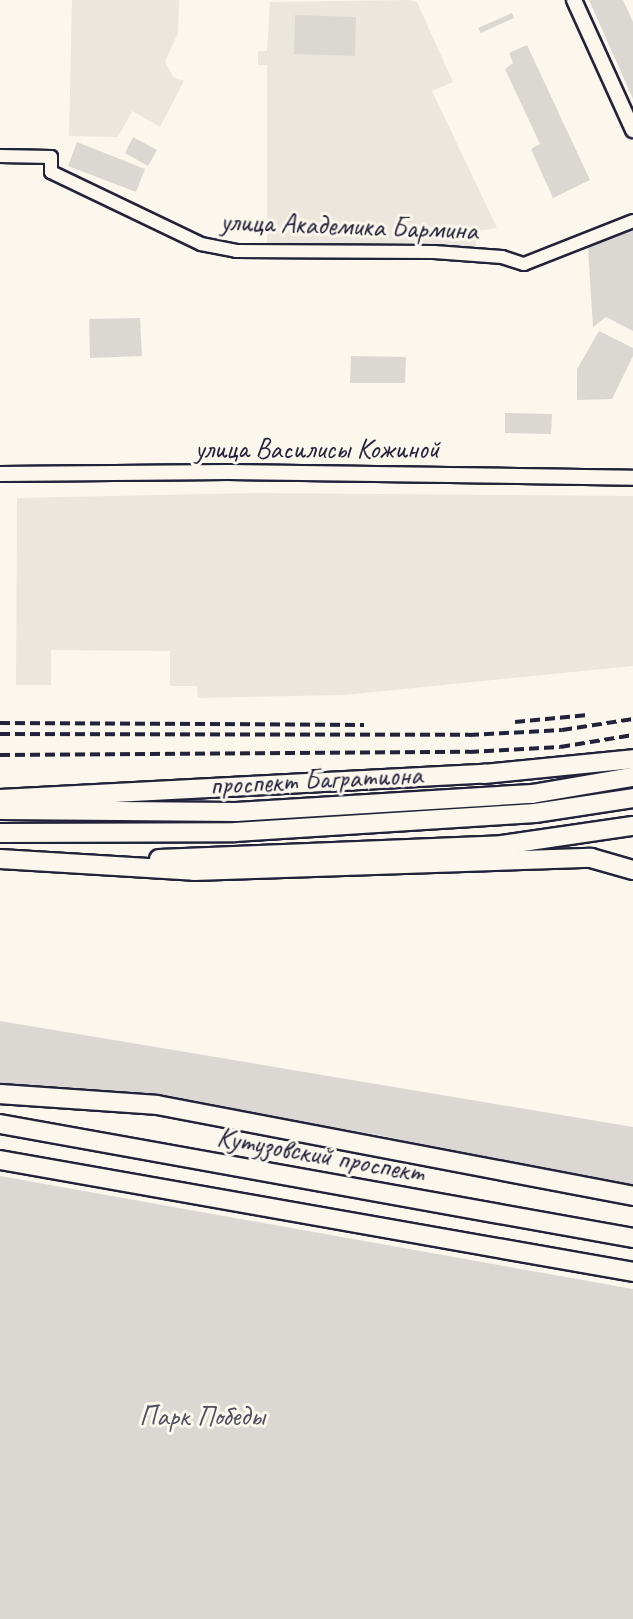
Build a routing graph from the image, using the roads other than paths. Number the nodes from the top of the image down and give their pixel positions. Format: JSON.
{"nodes":[{"id":1,"x":574,"y":0,"type":"edge"},
{"id":2,"x":633,"y":130,"type":"edge"},
{"id":3,"x":0,"y":156,"type":"edge"},
{"id":4,"x":633,"y":221,"type":"edge"},
{"id":5,"x":0,"y":474,"type":"edge"},
{"id":6,"x":633,"y":478,"type":"edge"},
{"id":7,"x":633,"y":759,"type":"edge"},
{"id":8,"x":633,"y":776,"type":"edge"},
{"id":9,"x":633,"y":798,"type":"edge"},
{"id":10,"x":0,"y":799,"type":"edge"},
{"id":11,"x":0,"y":810,"type":"edge"},
{"id":12,"x":633,"y":825,"type":"edge"},
{"id":13,"x":0,"y":833,"type":"edge"},
{"id":14,"x":0,"y":859,"type":"edge"},
{"id":15,"x":68,"y":862,"type":"junction"},
{"id":16,"x":633,"y":870,"type":"edge"},
{"id":17,"x":0,"y":1094,"type":"edge"},
{"id":18,"x":0,"y":1124,"type":"edge"},
{"id":19,"x":0,"y":1160,"type":"edge"},
{"id":20,"x":633,"y":1196,"type":"edge"},
{"id":21,"x":633,"y":1238,"type":"edge"},
{"id":22,"x":633,"y":1272,"type":"edge"}],
"edges":[{"from":1,"to":2,"type":"street"},
{"from":3,"to":4,"type":"street","name":"улица Академика Бармина"},
{"from":5,"to":6,"type":"street","name":"улица Василисы Кожиной"},
{"from":7,"to":10,"type":"main road"},
{"from":8,"to":11,"type":"main road","name":"проспект Багратиона"},
{"from":9,"to":13,"type":"main road","name":"проспект Багратиона"},
{"from":12,"to":15,"type":"main road"},
{"from":14,"to":15,"type":"main road"},
{"from":15,"to":16,"type":"main road"},
{"from":17,"to":20,"type":"main road"},
{"from":18,"to":21,"type":"main road","name":"Кутузовский проспект"},
{"from":19,"to":22,"type":"main road"}]}
